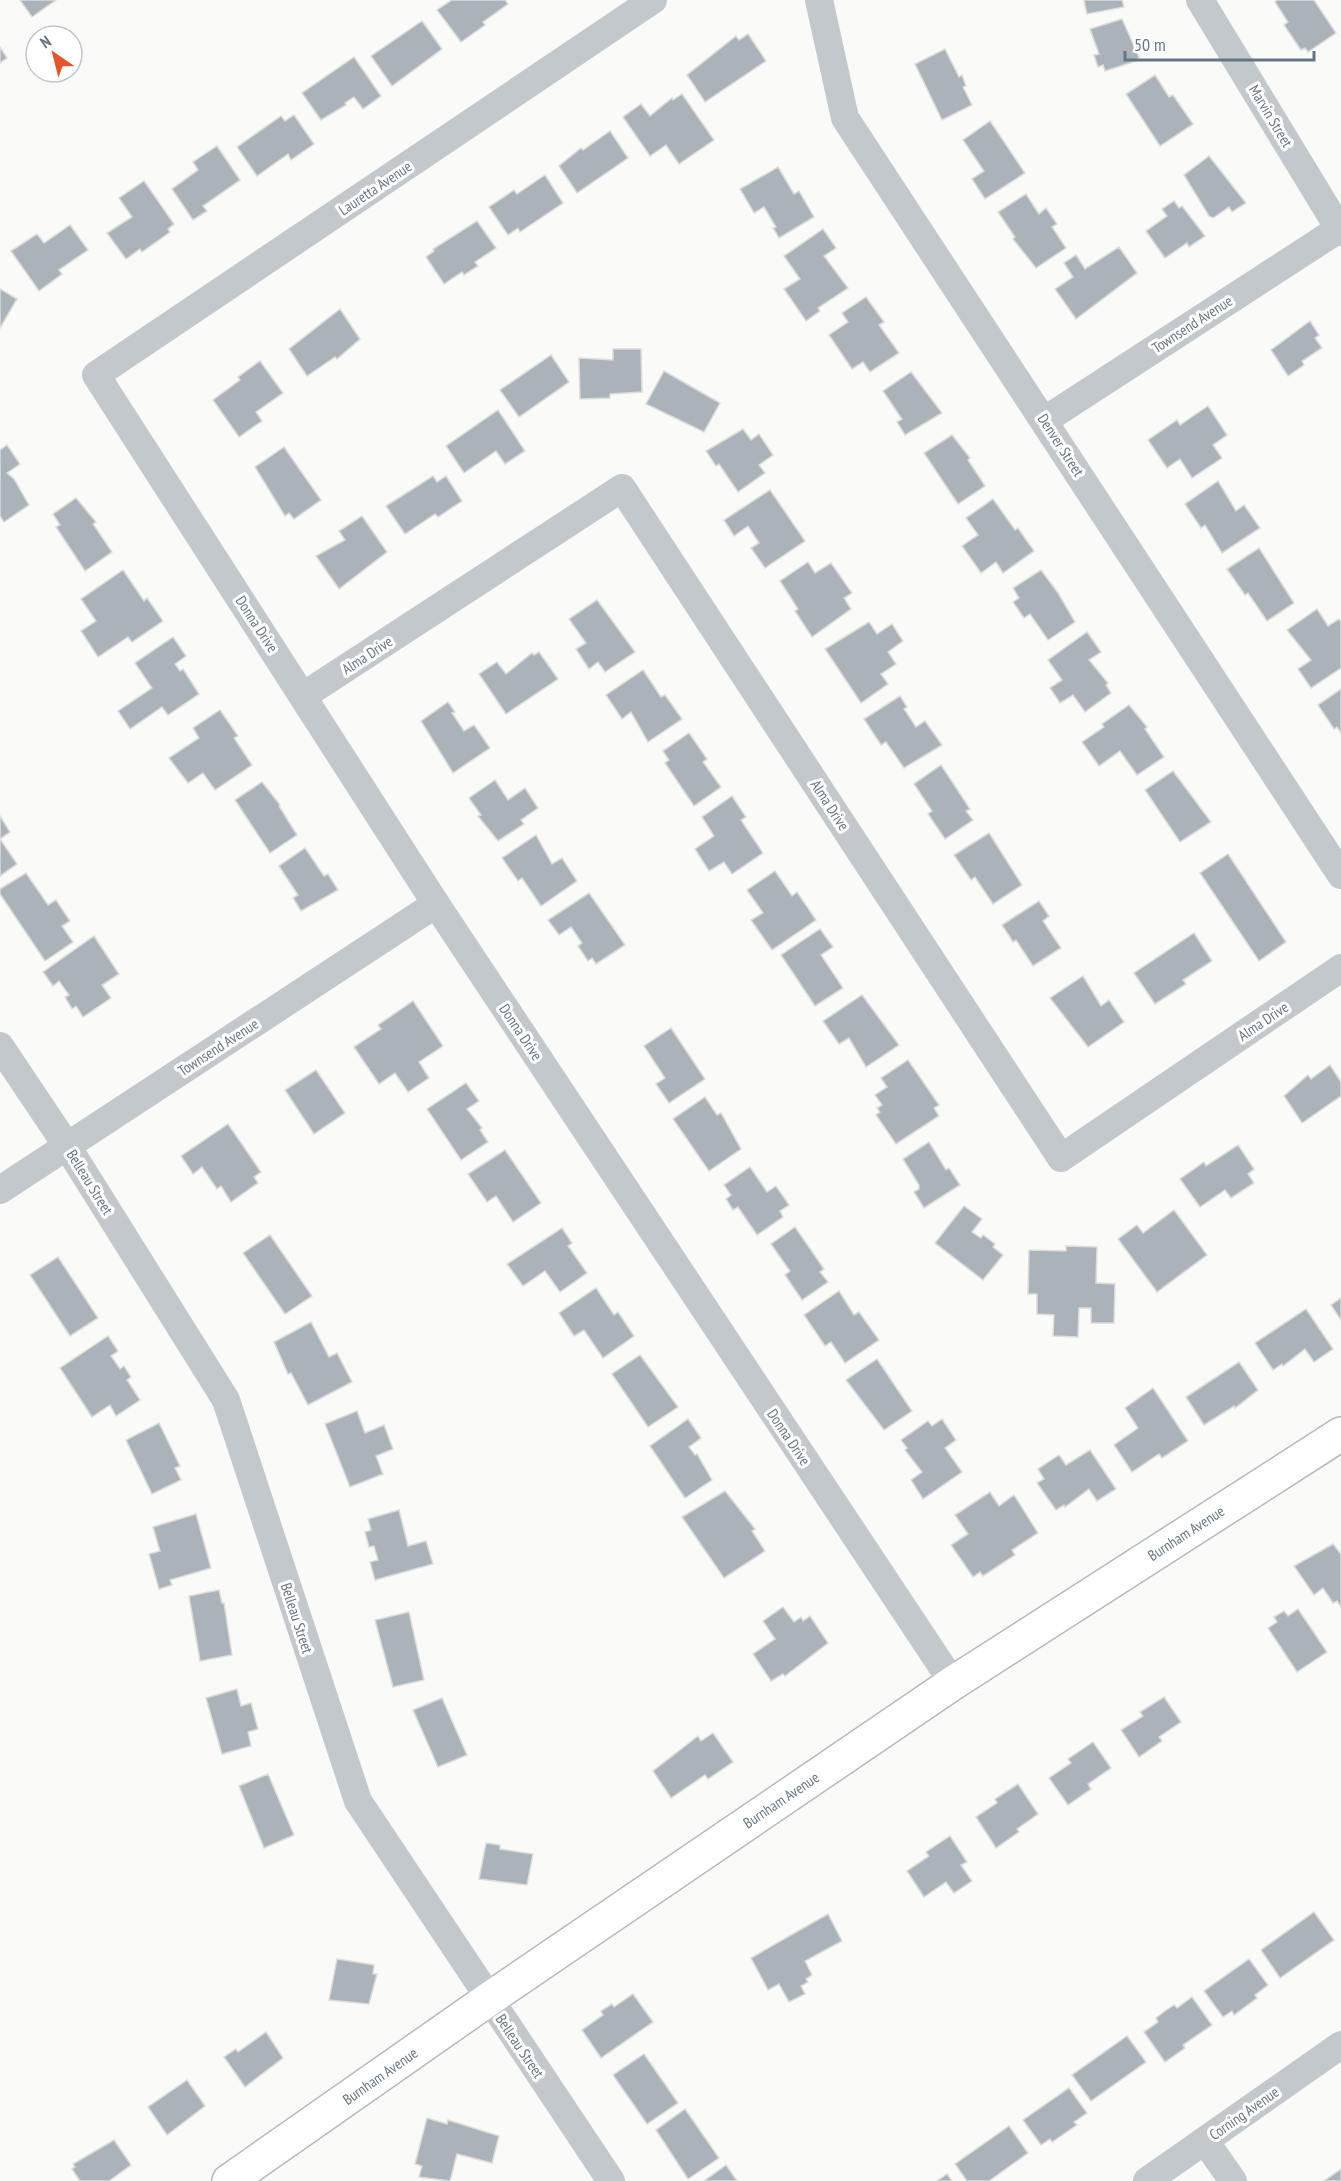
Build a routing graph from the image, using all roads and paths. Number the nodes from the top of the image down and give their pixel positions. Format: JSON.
{"nodes":[{"id":1,"x":653,"y":0,"type":"edge"},
{"id":2,"x":819,"y":0,"type":"edge"},
{"id":3,"x":1200,"y":0,"type":"edge"},
{"id":4,"x":1340,"y":231,"type":"edge"},
{"id":5,"x":96,"y":375,"type":"joint"},
{"id":6,"x":1045,"y":420,"type":"junction"},
{"id":7,"x":303,"y":696,"type":"junction"},
{"id":8,"x":1341,"y":875,"type":"edge"},
{"id":9,"x":436,"y":904,"type":"junction"},
{"id":10,"x":1341,"y":968,"type":"edge"},
{"id":11,"x":0,"y":1046,"type":"edge"},
{"id":12,"x":67,"y":1146,"type":"junction"},
{"id":13,"x":0,"y":1190,"type":"edge"},
{"id":14,"x":1341,"y":1434,"type":"edge"},
{"id":15,"x":953,"y":1683,"type":"junction"},
{"id":16,"x":489,"y":2000,"type":"junction"},
{"id":17,"x":1341,"y":2044,"type":"edge"},
{"id":18,"x":1205,"y":2141,"type":"junction"},
{"id":19,"x":229,"y":2181,"type":"edge"},
{"id":20,"x":611,"y":2181,"type":"edge"},
{"id":21,"x":1147,"y":2181,"type":"edge"},
{"id":22,"x":1233,"y":2181,"type":"edge"}],
"edges":[{"from":1,"to":5,"type":"street","name":"Lauretta Avenue"},
{"from":2,"to":6,"type":"street","name":"Denver Street"},
{"from":3,"to":4,"type":"street","name":"Marvin Street"},
{"from":4,"to":6,"type":"street","name":"Townsend Avenue"},
{"from":5,"to":7,"type":"street","name":"Donna Drive"},
{"from":6,"to":8,"type":"street","name":"Denver Street"},
{"from":7,"to":9,"type":"street","name":"Donna Drive"},
{"from":7,"to":10,"type":"street","name":"Alma Drive"},
{"from":9,"to":12,"type":"street","name":"Townsend Avenue"},
{"from":9,"to":15,"type":"street","name":"Donna Drive"},
{"from":11,"to":12,"type":"street","name":"Belleau Street"},
{"from":12,"to":13,"type":"street","name":"Townsend Avenue"},
{"from":12,"to":16,"type":"street","name":"Belleau Street"},
{"from":14,"to":15,"type":"street","name":"Burnham Avenue"},
{"from":15,"to":16,"type":"street","name":"Burnham Avenue"},
{"from":16,"to":19,"type":"street","name":"Burnham Avenue"},
{"from":16,"to":20,"type":"street","name":"Belleau Street"},
{"from":17,"to":18,"type":"street","name":"Corning Avenue"},
{"from":18,"to":21,"type":"street","name":"Corning Avenue"},
{"from":18,"to":22,"type":"street"}]}
